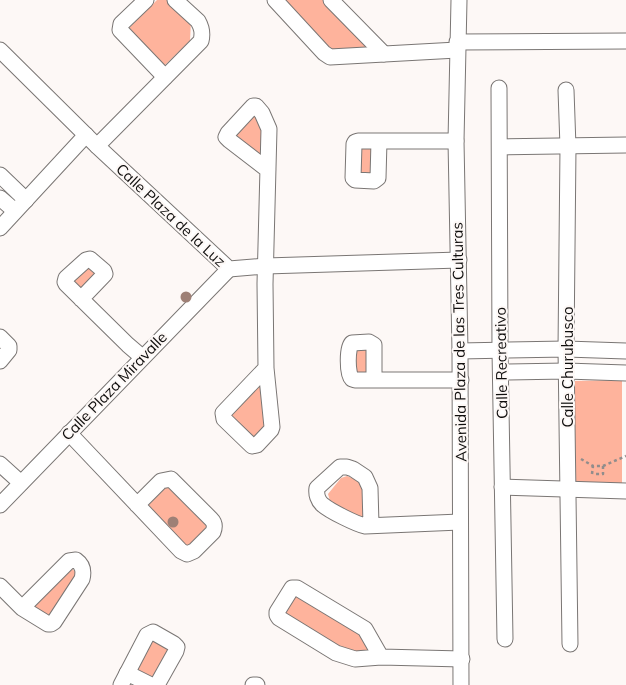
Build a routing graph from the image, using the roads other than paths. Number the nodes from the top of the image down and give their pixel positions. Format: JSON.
{"nodes":[{"id":1,"x":146,"y":0,"type":"edge"},
{"id":2,"x":175,"y":0,"type":"edge"},
{"id":3,"x":275,"y":0,"type":"edge"},
{"id":4,"x":331,"y":0,"type":"edge"},
{"id":5,"x":459,"y":0,"type":"edge"},
{"id":6,"x":626,"y":40,"type":"edge"},
{"id":7,"x":457,"y":46,"type":"junction"},
{"id":8,"x":0,"y":50,"type":"edge"},
{"id":9,"x":384,"y":54,"type":"junction"},
{"id":10,"x":166,"y":77,"type":"junction"},
{"id":11,"x":499,"y":88,"type":"dead end"},
{"id":12,"x":566,"y":90,"type":"dead end"},
{"id":13,"x":92,"y":141,"type":"junction"},
{"id":14,"x":379,"y":141,"type":"dead end"},
{"id":15,"x":456,"y":141,"type":"junction"},
{"id":16,"x":626,"y":145,"type":"edge"},
{"id":17,"x":500,"y":147,"type":"junction"},
{"id":18,"x":568,"y":147,"type":"junction"},
{"id":19,"x":268,"y":170,"type":"dead end"},
{"id":20,"x":0,"y":176,"type":"edge"},
{"id":21,"x":0,"y":198,"type":"edge"},
{"id":22,"x":26,"y":200,"type":"junction"},
{"id":23,"x":15,"y":211,"type":"junction"},
{"id":24,"x":0,"y":228,"type":"edge"},
{"id":25,"x":459,"y":260,"type":"junction"},
{"id":26,"x":266,"y":266,"type":"junction"},
{"id":27,"x":229,"y":269,"type":"junction"},
{"id":28,"x":81,"y":298,"type":"dead end"},
{"id":29,"x":0,"y":338,"type":"edge"},
{"id":30,"x":566,"y":350,"type":"junction"},
{"id":31,"x":460,"y":351,"type":"junction"},
{"id":32,"x":500,"y":351,"type":"junction"},
{"id":33,"x":626,"y":351,"type":"edge"},
{"id":34,"x":142,"y":357,"type":"junction"},
{"id":35,"x":0,"y":361,"type":"edge"},
{"id":36,"x":266,"y":368,"type":"junction"},
{"id":37,"x":566,"y":371,"type":"junction"},
{"id":38,"x":501,"y":372,"type":"junction"},
{"id":39,"x":626,"y":373,"type":"edge"},
{"id":40,"x":374,"y":380,"type":"dead end"},
{"id":41,"x":461,"y":380,"type":"junction"},
{"id":42,"x":69,"y":433,"type":"junction"},
{"id":43,"x":0,"y":464,"type":"edge"},
{"id":44,"x":21,"y":483,"type":"junction"},
{"id":45,"x":502,"y":487,"type":"junction"},
{"id":46,"x":568,"y":489,"type":"junction"},
{"id":47,"x":626,"y":491,"type":"edge"},
{"id":48,"x":0,"y":505,"type":"edge"},
{"id":49,"x":137,"y":505,"type":"junction"},
{"id":50,"x":460,"y":522,"type":"junction"},
{"id":51,"x":370,"y":525,"type":"dead end"},
{"id":52,"x":0,"y":586,"type":"edge"},
{"id":53,"x":22,"y":608,"type":"dead end"},
{"id":54,"x":505,"y":639,"type":"dead end"},
{"id":55,"x":570,"y":644,"type":"dead end"},
{"id":56,"x":381,"y":657,"type":"junction"},
{"id":57,"x":462,"y":659,"type":"junction"},
{"id":58,"x":124,"y":679,"type":"edge"},
{"id":59,"x":151,"y":685,"type":"edge"},
{"id":60,"x":157,"y":685,"type":"edge"},
{"id":61,"x":253,"y":685,"type":"edge"},
{"id":62,"x":257,"y":685,"type":"edge"},
{"id":63,"x":461,"y":685,"type":"edge"}],
"edges":[{"from":1,"to":10,"type":"street"},
{"from":2,"to":10,"type":"street"},
{"from":3,"to":9,"type":"street"},
{"from":4,"to":9,"type":"street"},
{"from":5,"to":7,"type":"street","name":"Avenida Plaza de las Tres Culturas"},
{"from":6,"to":7,"type":"street"},
{"from":7,"to":9,"type":"street"},
{"from":7,"to":15,"type":"street","name":"Avenida Plaza de las Tres Culturas"},
{"from":8,"to":13,"type":"street","name":"Calle Plaza de la Luz"},
{"from":10,"to":13,"type":"street"},
{"from":11,"to":17,"type":"street","name":"Calle Recreativo"},
{"from":12,"to":18,"type":"street","name":"Calle Churubusco"},
{"from":13,"to":22,"type":"street"},
{"from":13,"to":27,"type":"street","name":"Calle Plaza de la Luz"},
{"from":14,"to":15,"type":"street"},
{"from":15,"to":25,"type":"street","name":"Avenida Plaza de las Tres Culturas"},
{"from":16,"to":18,"type":"street"},
{"from":17,"to":18,"type":"street"},
{"from":17,"to":32,"type":"street","name":"Calle Recreativo"},
{"from":18,"to":30,"type":"street","name":"Calle Churubusco"},
{"from":19,"to":26,"type":"street"},
{"from":20,"to":22,"type":"street"},
{"from":21,"to":23,"type":"street"},
{"from":22,"to":23,"type":"street"},
{"from":23,"to":24,"type":"street"},
{"from":25,"to":26,"type":"street","name":"Calle Plaza de la Luz"},
{"from":25,"to":31,"type":"street","name":"Avenida Plaza de las Tres Culturas"},
{"from":26,"to":27,"type":"street","name":"Calle Plaza de la Luz"},
{"from":26,"to":36,"type":"street"},
{"from":27,"to":34,"type":"street","name":"Calle Plaza Miravalle"},
{"from":28,"to":34,"type":"street"},
{"from":29,"to":35,"type":"street"},
{"from":30,"to":32,"type":"street"},
{"from":30,"to":33,"type":"street"},
{"from":30,"to":37,"type":"street","name":"Calle Churubusco"},
{"from":31,"to":32,"type":"street"},
{"from":31,"to":41,"type":"street","name":"Avenida Plaza de las Tres Culturas"},
{"from":32,"to":38,"type":"street","name":"Calle Recreativo"},
{"from":34,"to":42,"type":"street","name":"Calle Plaza Miravalle"},
{"from":36,"to":36,"type":"street"},
{"from":37,"to":38,"type":"street"},
{"from":37,"to":39,"type":"street"},
{"from":37,"to":46,"type":"street","name":"Calle Churubusco"},
{"from":38,"to":45,"type":"street","name":"Calle Recreativo"},
{"from":40,"to":41,"type":"street"},
{"from":41,"to":50,"type":"street","name":"Avenida Plaza de las Tres Culturas"},
{"from":42,"to":44,"type":"street","name":"Calle Plaza Miravalle"},
{"from":42,"to":49,"type":"street"},
{"from":43,"to":44,"type":"street"},
{"from":44,"to":48,"type":"street","name":"Calle Plaza Miravalle"},
{"from":45,"to":46,"type":"street"},
{"from":45,"to":54,"type":"street","name":"Calle Recreativo"},
{"from":46,"to":47,"type":"street"},
{"from":46,"to":55,"type":"street","name":"Calle Churubusco"},
{"from":49,"to":49,"type":"street"},
{"from":50,"to":51,"type":"street"},
{"from":50,"to":57,"type":"street","name":"Avenida Plaza de las Tres Culturas"},
{"from":52,"to":53,"type":"street"},
{"from":56,"to":56,"type":"street"},
{"from":56,"to":57,"type":"street"},
{"from":57,"to":63,"type":"street","name":"Avenida Plaza de las Tres Culturas"},
{"from":58,"to":59,"type":"street"},
{"from":58,"to":60,"type":"street"},
{"from":61,"to":62,"type":"street"}]}
